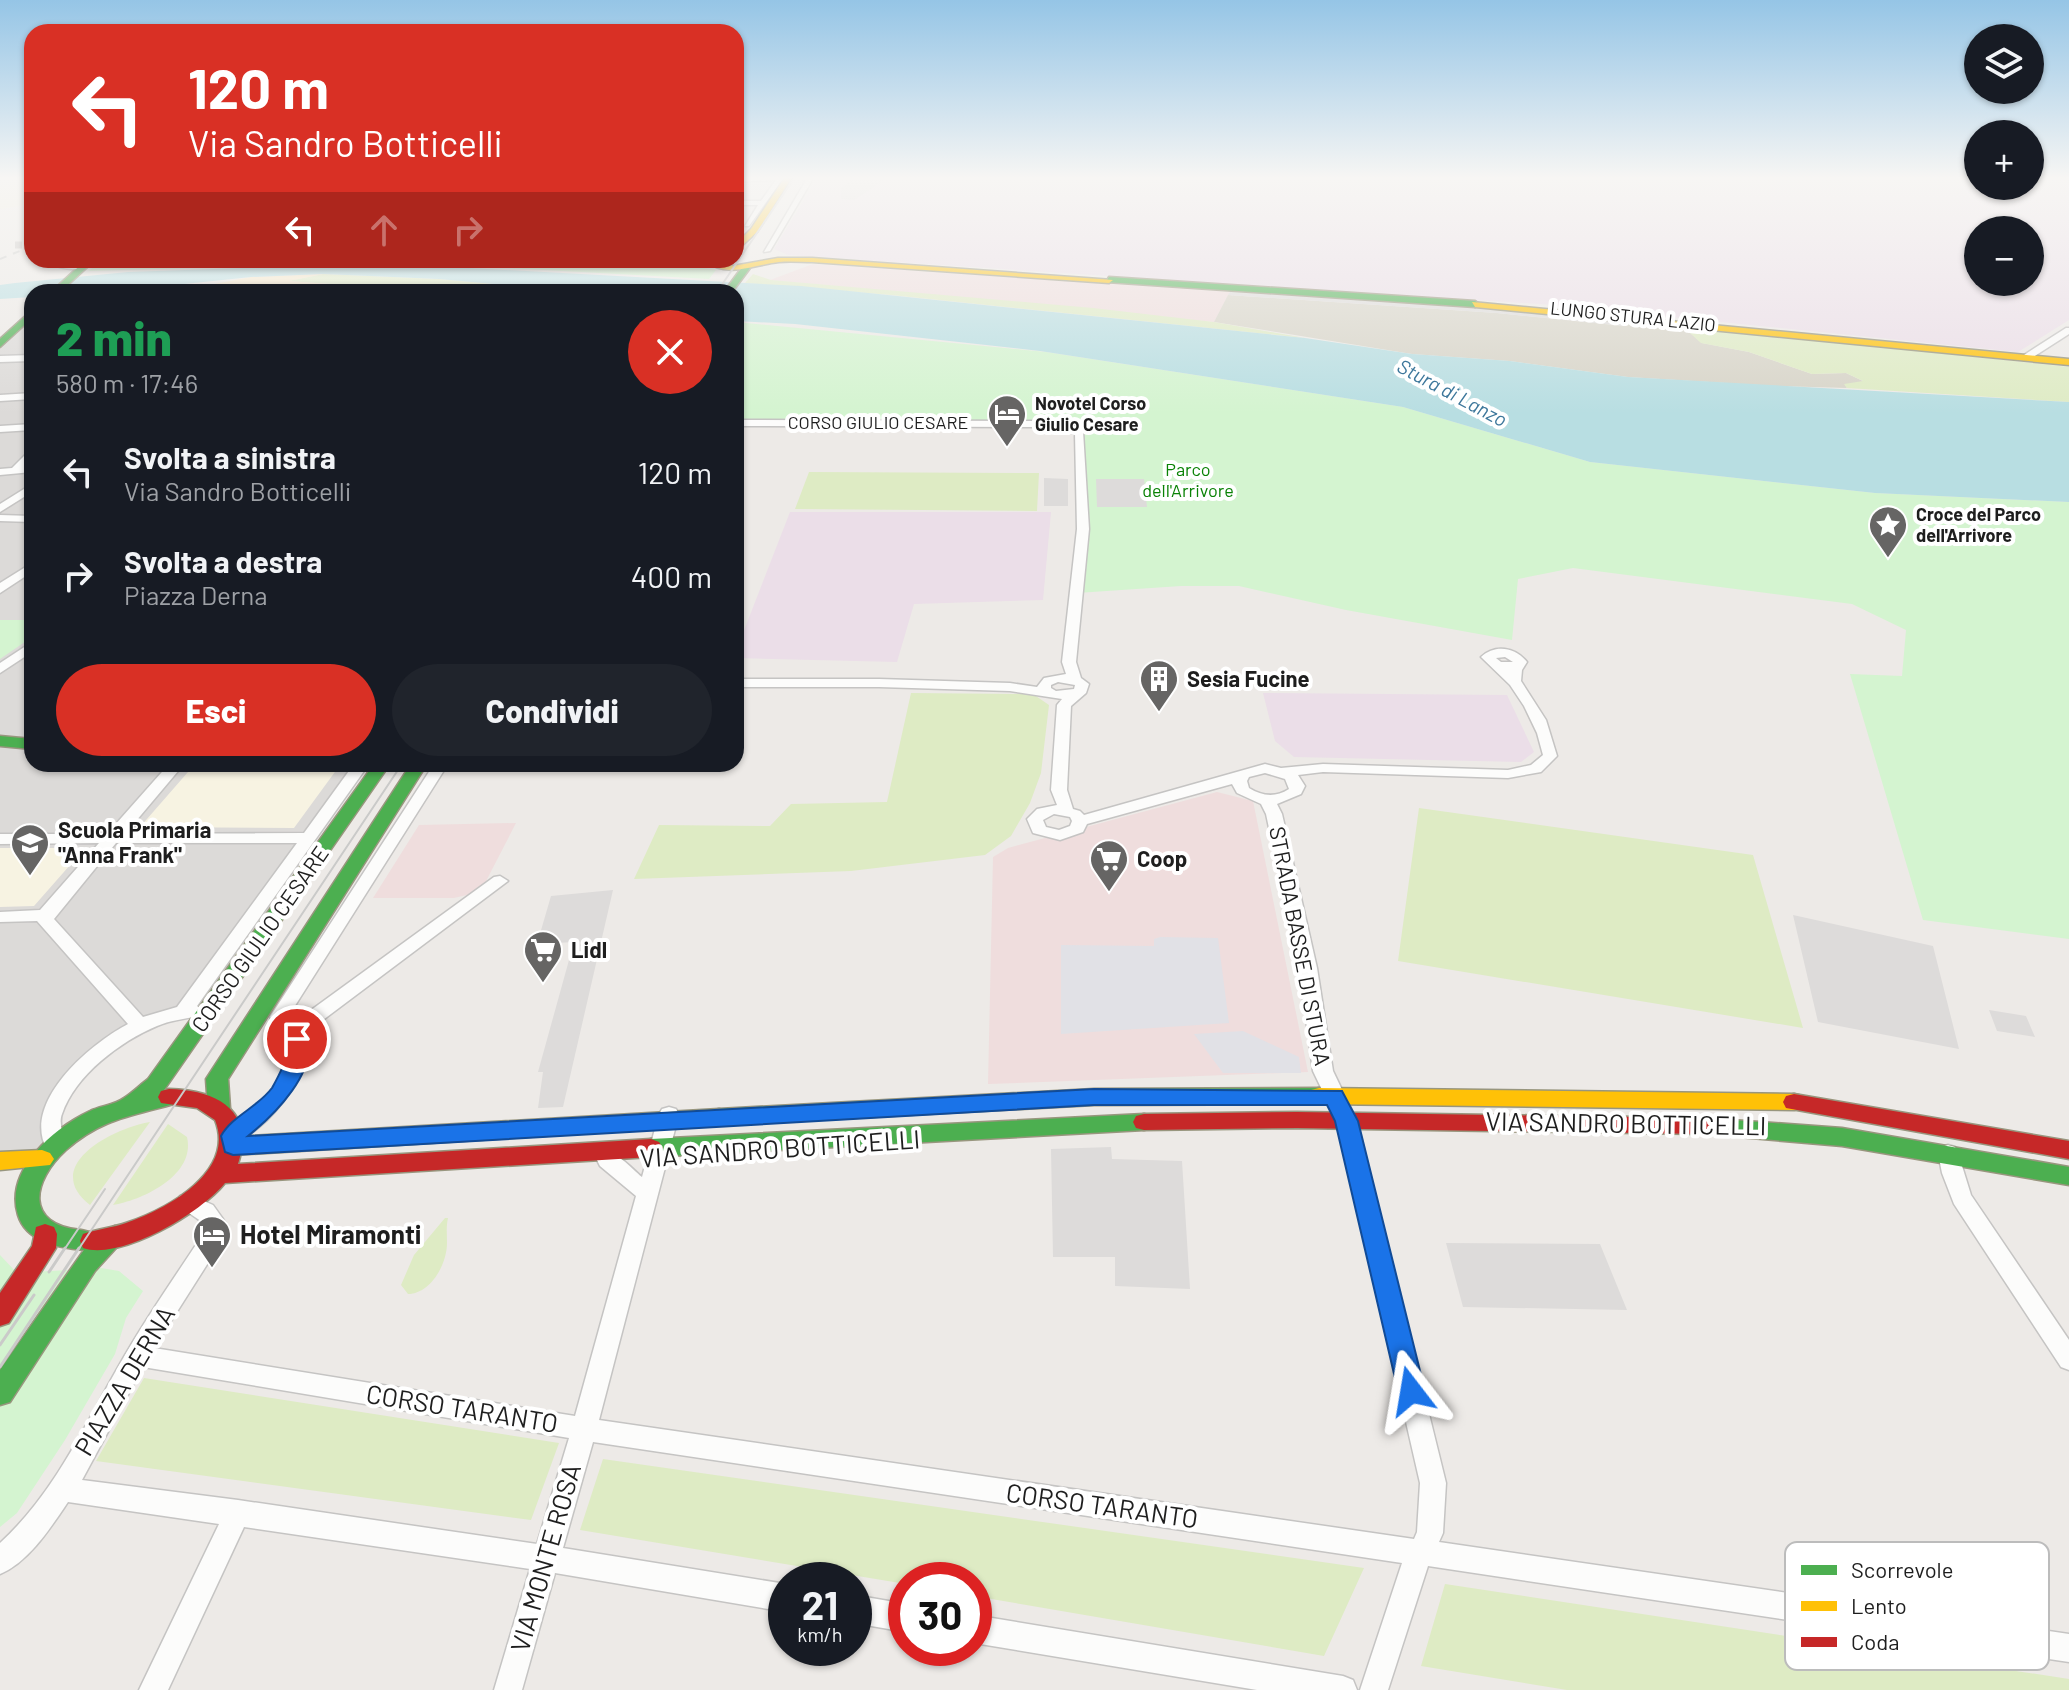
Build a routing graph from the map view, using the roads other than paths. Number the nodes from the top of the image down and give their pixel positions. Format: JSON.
{"nodes":[{"id":1,"x":768,"y":256,"type":"edge"},
{"id":2,"x":777,"y":256,"type":"edge"},
{"id":3,"x":744,"y":267,"type":"edge"},
{"id":4,"x":71,"y":268,"type":"edge"},
{"id":5,"x":56,"y":284,"type":"edge"},
{"id":6,"x":24,"y":314,"type":"edge"},
{"id":7,"x":24,"y":318,"type":"edge"},
{"id":8,"x":0,"y":329,"type":"edge"},
{"id":9,"x":2069,"y":330,"type":"edge"},
{"id":10,"x":0,"y":344,"type":"edge"},
{"id":11,"x":2027,"y":357,"type":"junction"},
{"id":12,"x":24,"y":358,"type":"edge"},
{"id":13,"x":0,"y":359,"type":"edge"},
{"id":14,"x":2069,"y":362,"type":"edge"},
{"id":15,"x":24,"y":396,"type":"edge"},
{"id":16,"x":0,"y":398,"type":"edge"},
{"id":17,"x":744,"y":422,"type":"edge"},
{"id":18,"x":24,"y":428,"type":"edge"},
{"id":19,"x":0,"y":429,"type":"edge"},
{"id":20,"x":24,"y":460,"type":"edge"},
{"id":21,"x":16,"y":470,"type":"junction"},
{"id":22,"x":24,"y":470,"type":"edge"},
{"id":23,"x":0,"y":472,"type":"edge"},
{"id":24,"x":24,"y":492,"type":"edge"},
{"id":25,"x":0,"y":509,"type":"edge"},
{"id":26,"x":0,"y":518,"type":"edge"},
{"id":27,"x":24,"y":519,"type":"edge"},
{"id":28,"x":24,"y":572,"type":"edge"},
{"id":29,"x":0,"y":589,"type":"edge"},
{"id":30,"x":24,"y":652,"type":"edge"},
{"id":31,"x":1069,"y":662,"type":"junction"},
{"id":32,"x":1514,"y":664,"type":"junction"},
{"id":33,"x":0,"y":669,"type":"edge"},
{"id":34,"x":1075,"y":679,"type":"junction"},
{"id":35,"x":744,"y":683,"type":"edge"},
{"id":36,"x":1056,"y":692,"type":"junction"},
{"id":37,"x":1350,"y":770,"type":"junction"},
{"id":38,"x":170,"y":772,"type":"edge"},
{"id":39,"x":356,"y":772,"type":"edge"},
{"id":40,"x":376,"y":772,"type":"edge"},
{"id":41,"x":414,"y":772,"type":"edge"},
{"id":42,"x":436,"y":772,"type":"edge"},
{"id":43,"x":1284,"y":772,"type":"junction"},
{"id":44,"x":1241,"y":784,"type":"junction"},
{"id":45,"x":1297,"y":786,"type":"junction"},
{"id":46,"x":1059,"y":790,"type":"junction"},
{"id":47,"x":1275,"y":804,"type":"junction"},
{"id":48,"x":1048,"y":810,"type":"junction"},
{"id":49,"x":1066,"y":810,"type":"junction"},
{"id":50,"x":1080,"y":821,"type":"junction"},
{"id":51,"x":402,"y":823,"type":"junction"},
{"id":52,"x":112,"y":838,"type":"junction"},
{"id":53,"x":308,"y":838,"type":"junction"},
{"id":54,"x":0,"y":839,"type":"edge"},
{"id":55,"x":356,"y":863,"type":"junction"},
{"id":56,"x":500,"y":881,"type":"dead end"},
{"id":57,"x":45,"y":915,"type":"junction"},
{"id":58,"x":0,"y":917,"type":"edge"},
{"id":59,"x":320,"y":953,"type":"junction"},
{"id":60,"x":281,"y":980,"type":"junction"},
{"id":61,"x":210,"y":1011,"type":"junction"},
{"id":62,"x":183,"y":1012,"type":"junction"},
{"id":63,"x":270,"y":1014,"type":"junction"},
{"id":64,"x":141,"y":1027,"type":"junction"},
{"id":65,"x":294,"y":1032,"type":"junction"},
{"id":66,"x":1200,"y":1097,"type":"joint"},
{"id":67,"x":1334,"y":1097,"type":"junction"},
{"id":68,"x":128,"y":1105,"type":"junction"},
{"id":69,"x":219,"y":1108,"type":"junction"},
{"id":70,"x":669,"y":1116,"type":"junction"},
{"id":71,"x":1178,"y":1121,"type":"joint"},
{"id":72,"x":1347,"y":1121,"type":"junction"},
{"id":73,"x":396,"y":1136,"type":"joint"},
{"id":74,"x":232,"y":1141,"type":"junction"},
{"id":75,"x":2069,"y":1150,"type":"edge"},
{"id":76,"x":48,"y":1152,"type":"junction"},
{"id":77,"x":660,"y":1152,"type":"junction"},
{"id":78,"x":1948,"y":1153,"type":"junction"},
{"id":79,"x":607,"y":1160,"type":"junction"},
{"id":80,"x":0,"y":1161,"type":"edge"},
{"id":81,"x":381,"y":1162,"type":"junction"},
{"id":82,"x":219,"y":1174,"type":"junction"},
{"id":83,"x":2069,"y":1176,"type":"edge"},
{"id":84,"x":649,"y":1195,"type":"junction"},
{"id":85,"x":188,"y":1202,"type":"junction"},
{"id":86,"x":45,"y":1234,"type":"junction"},
{"id":87,"x":115,"y":1236,"type":"junction"},
{"id":88,"x":0,"y":1315,"type":"edge"},
{"id":89,"x":137,"y":1356,"type":"junction"},
{"id":90,"x":2069,"y":1360,"type":"edge"},
{"id":91,"x":0,"y":1393,"type":"edge"},
{"id":92,"x":584,"y":1429,"type":"junction"},
{"id":93,"x":60,"y":1489,"type":"junction"},
{"id":94,"x":238,"y":1512,"type":"junction"},
{"id":95,"x":1422,"y":1554,"type":"junction"},
{"id":96,"x":546,"y":1558,"type":"junction"},
{"id":97,"x":0,"y":1561,"type":"edge"},
{"id":98,"x":768,"y":1595,"type":"edge"},
{"id":99,"x":1785,"y":1607,"type":"edge"},
{"id":100,"x":992,"y":1632,"type":"edge"},
{"id":101,"x":2049,"y":1645,"type":"edge"},
{"id":102,"x":2069,"y":1648,"type":"edge"},
{"id":103,"x":153,"y":1690,"type":"edge"},
{"id":104,"x":508,"y":1690,"type":"edge"},
{"id":105,"x":1343,"y":1690,"type":"edge"},
{"id":106,"x":1374,"y":1690,"type":"edge"}],
"edges":[{"from":1,"to":3,"type":"main road"},
{"from":2,"to":11,"type":"main road","name":"LUNGO STURA LAZIO"},
{"from":4,"to":5,"type":"main road"},
{"from":6,"to":8,"type":"main road"},
{"from":7,"to":10,"type":"main road"},
{"from":9,"to":11,"type":"street"},
{"from":11,"to":14,"type":"main road","name":"LUNGO STURA LAZIO"},
{"from":12,"to":13,"type":"street"},
{"from":15,"to":16,"type":"street"},
{"from":17,"to":31,"type":"street","name":"CORSO GIULIO CESARE"},
{"from":18,"to":19,"type":"street"},
{"from":20,"to":21,"type":"street"},
{"from":21,"to":22,"type":"street"},
{"from":21,"to":23,"type":"street"},
{"from":24,"to":25,"type":"street"},
{"from":26,"to":27,"type":"street"},
{"from":28,"to":29,"type":"street"},
{"from":30,"to":33,"type":"street"},
{"from":31,"to":34,"type":"street"},
{"from":31,"to":36,"type":"street"},
{"from":32,"to":32,"type":"street"},
{"from":32,"to":37,"type":"street"},
{"from":34,"to":36,"type":"street"},
{"from":34,"to":36,"type":"street"},
{"from":35,"to":36,"type":"street"},
{"from":36,"to":46,"type":"street"},
{"from":37,"to":43,"type":"street"},
{"from":37,"to":45,"type":"street"},
{"from":38,"to":52,"type":"street"},
{"from":39,"to":53,"type":"street","name":"CORSO GIULIO CESARE"},
{"from":40,"to":61,"type":"main road","name":"CORSO GIULIO CESARE"},
{"from":41,"to":55,"type":"main road","name":"CORSO GIULIO CESARE"},
{"from":42,"to":51,"type":"street","name":"CORSO GIULIO CESARE"},
{"from":43,"to":44,"type":"street"},
{"from":43,"to":45,"type":"street"},
{"from":44,"to":47,"type":"street"},
{"from":44,"to":50,"type":"street"},
{"from":45,"to":47,"type":"street"},
{"from":46,"to":48,"type":"street"},
{"from":46,"to":49,"type":"street"},
{"from":47,"to":67,"type":"street","name":"STRADA BASSE DI STURA"},
{"from":48,"to":49,"type":"street"},
{"from":48,"to":50,"type":"street"},
{"from":49,"to":50,"type":"street"},
{"from":51,"to":55,"type":"main road"},
{"from":51,"to":59,"type":"street","name":"CORSO GIULIO CESARE"},
{"from":52,"to":53,"type":"street"},
{"from":52,"to":54,"type":"street"},
{"from":52,"to":57,"type":"street"},
{"from":53,"to":62,"type":"street","name":"CORSO GIULIO CESARE"},
{"from":55,"to":60,"type":"main road","name":"CORSO GIULIO CESARE"},
{"from":56,"to":65,"type":"street"},
{"from":57,"to":58,"type":"street"},
{"from":57,"to":64,"type":"street"},
{"from":59,"to":60,"type":"street"},
{"from":59,"to":63,"type":"street","name":"CORSO GIULIO CESARE"},
{"from":60,"to":63,"type":"main road","name":"CORSO GIULIO CESARE"},
{"from":61,"to":62,"type":"street"},
{"from":61,"to":68,"type":"main road","name":"CORSO GIULIO CESARE"},
{"from":62,"to":64,"type":"street"},
{"from":63,"to":65,"type":"street"},
{"from":63,"to":69,"type":"main road","name":"CORSO GIULIO CESARE"},
{"from":64,"to":76,"type":"street"},
{"from":65,"to":74,"type":"street"},
{"from":66,"to":67,"type":"main road","name":"VIA SANDRO BOTTICELLI"},
{"from":66,"to":70,"type":"street","name":"VIA SANDRO BOTTICELLI"},
{"from":67,"to":72,"type":"street","name":"STRADA BASSE DI STURA"},
{"from":67,"to":75,"type":"main road","name":"VIA SANDRO BOTTICELLI"},
{"from":68,"to":69,"type":"main road"},
{"from":68,"to":76,"type":"main road"},
{"from":69,"to":74,"type":"main road"},
{"from":70,"to":73,"type":"street","name":"VIA SANDRO BOTTICELLI"},
{"from":70,"to":77,"type":"street","name":"VIA MONTE ROSA"},
{"from":71,"to":72,"type":"main road","name":"VIA SANDRO BOTTICELLI"},
{"from":71,"to":77,"type":"street","name":"VIA SANDRO BOTTICELLI"},
{"from":72,"to":78,"type":"main road","name":"VIA SANDRO BOTTICELLI"},
{"from":72,"to":95,"type":"street","name":"STRADA BASSE DI STURA"},
{"from":73,"to":74,"type":"main road","name":"VIA SANDRO BOTTICELLI"},
{"from":74,"to":82,"type":"main road"},
{"from":76,"to":80,"type":"main road"},
{"from":76,"to":86,"type":"main road"},
{"from":77,"to":79,"type":"street","name":"VIA SANDRO BOTTICELLI"},
{"from":77,"to":81,"type":"main road","name":"VIA SANDRO BOTTICELLI"},
{"from":77,"to":84,"type":"street","name":"VIA MONTE ROSA"},
{"from":78,"to":83,"type":"main road","name":"VIA SANDRO BOTTICELLI"},
{"from":78,"to":90,"type":"street"},
{"from":79,"to":81,"type":"street","name":"VIA SANDRO BOTTICELLI"},
{"from":79,"to":84,"type":"street"},
{"from":81,"to":82,"type":"main road","name":"VIA SANDRO BOTTICELLI"},
{"from":82,"to":85,"type":"main road"},
{"from":84,"to":92,"type":"street","name":"VIA MONTE ROSA"},
{"from":85,"to":87,"type":"main road"},
{"from":85,"to":89,"type":"street","name":"PIAZZA DERNA"},
{"from":86,"to":87,"type":"main road"},
{"from":86,"to":88,"type":"main road"},
{"from":87,"to":91,"type":"main road"},
{"from":89,"to":92,"type":"street","name":"CORSO TARANTO"},
{"from":89,"to":93,"type":"street","name":"PIAZZA DERNA"},
{"from":92,"to":95,"type":"street","name":"CORSO TARANTO"},
{"from":92,"to":96,"type":"street","name":"VIA MONTE ROSA"},
{"from":93,"to":94,"type":"street"},
{"from":93,"to":97,"type":"street","name":"PIAZZA DERNA"},
{"from":94,"to":96,"type":"street"},
{"from":94,"to":103,"type":"street"},
{"from":95,"to":99,"type":"street","name":"CORSO TARANTO"},
{"from":95,"to":106,"type":"street","name":"STRADA BASSE DI STURA"},
{"from":96,"to":98,"type":"street"},
{"from":96,"to":104,"type":"street","name":"VIA MONTE ROSA"},
{"from":100,"to":105,"type":"street"},
{"from":101,"to":102,"type":"street","name":"CORSO TARANTO"}]}
